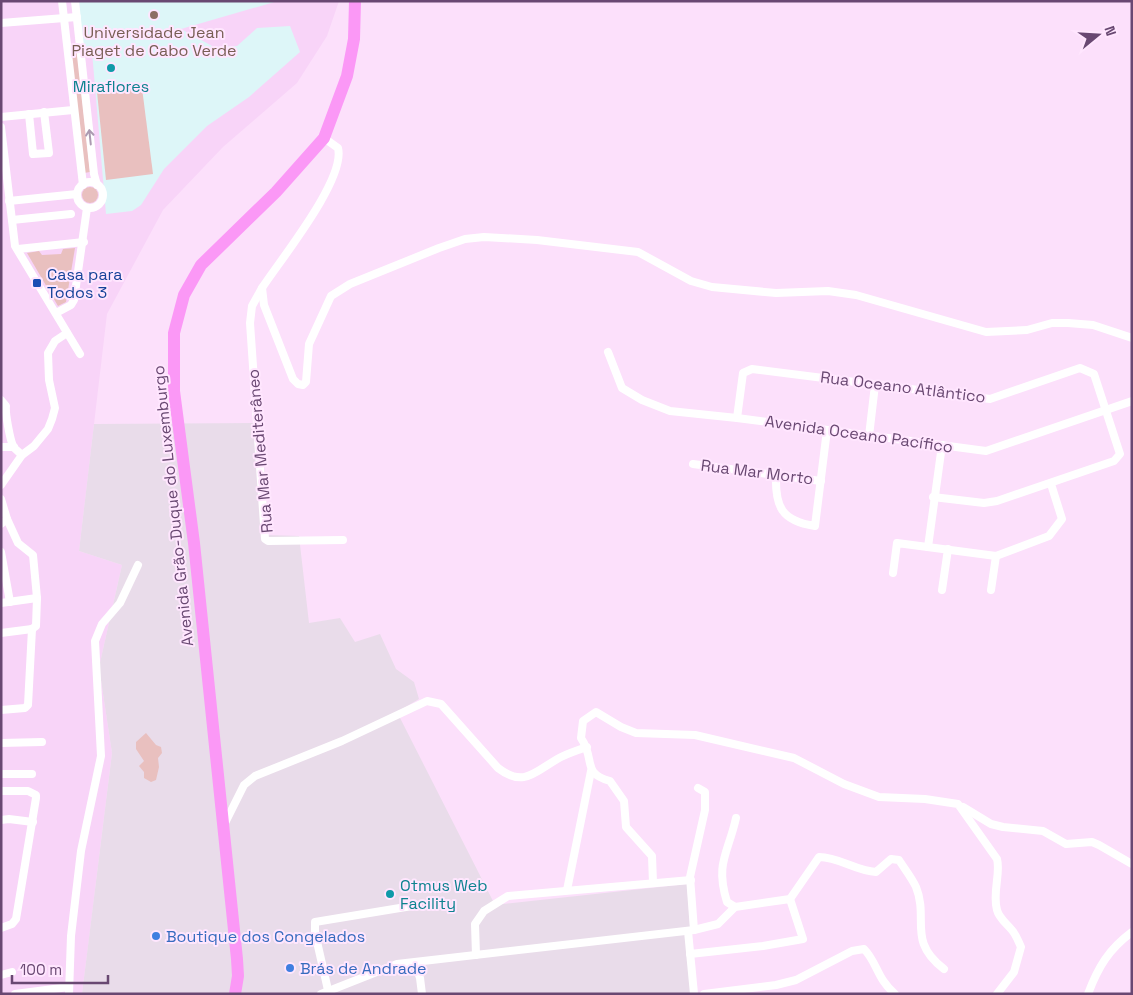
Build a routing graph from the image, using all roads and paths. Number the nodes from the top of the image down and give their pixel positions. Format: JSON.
{"nodes":[{"id":1,"x":62,"y":1,"type":"edge"},
{"id":2,"x":76,"y":1,"type":"edge"},
{"id":3,"x":355,"y":1,"type":"edge"},
{"id":4,"x":77,"y":17,"type":"junction"},
{"id":5,"x":64,"y":18,"type":"junction"},
{"id":6,"x":1,"y":23,"type":"edge"},
{"id":7,"x":73,"y":110,"type":"junction"},
{"id":8,"x":44,"y":112,"type":"junction"},
{"id":9,"x":29,"y":114,"type":"junction"},
{"id":10,"x":1,"y":117,"type":"edge"},
{"id":11,"x":1,"y":127,"type":"edge"},
{"id":12,"x":324,"y":138,"type":"junction"},
{"id":13,"x":82,"y":185,"type":"junction"},
{"id":14,"x":97,"y":185,"type":"junction"},
{"id":15,"x":77,"y":194,"type":"junction"},
{"id":16,"x":9,"y":201,"type":"junction"},
{"id":17,"x":87,"y":208,"type":"junction"},
{"id":18,"x":71,"y":214,"type":"dead end"},
{"id":19,"x":12,"y":220,"type":"junction"},
{"id":20,"x":84,"y":242,"type":"junction"},
{"id":21,"x":18,"y":249,"type":"junction"},
{"id":22,"x":262,"y":288,"type":"junction"},
{"id":23,"x":56,"y":313,"type":"junction"},
{"id":24,"x":67,"y":333,"type":"junction"},
{"id":25,"x":1132,"y":338,"type":"edge"},
{"id":26,"x":608,"y":352,"type":"dead end"},
{"id":27,"x":80,"y":354,"type":"dead end"},
{"id":28,"x":875,"y":385,"type":"junction"},
{"id":29,"x":1,"y":400,"type":"edge"},
{"id":30,"x":1132,"y":401,"type":"edge"},
{"id":31,"x":1106,"y":410,"type":"junction"},
{"id":32,"x":737,"y":418,"type":"junction"},
{"id":33,"x":827,"y":430,"type":"junction"},
{"id":34,"x":869,"y":436,"type":"junction"},
{"id":35,"x":942,"y":445,"type":"junction"},
{"id":36,"x":1,"y":447,"type":"edge"},
{"id":37,"x":14,"y":448,"type":"junction"},
{"id":38,"x":22,"y":455,"type":"junction"},
{"id":39,"x":693,"y":464,"type":"dead end"},
{"id":40,"x":776,"y":474,"type":"junction"},
{"id":41,"x":821,"y":481,"type":"junction"},
{"id":42,"x":1051,"y":484,"type":"junction"},
{"id":43,"x":1,"y":485,"type":"edge"},
{"id":44,"x":933,"y":497,"type":"junction"},
{"id":45,"x":1,"y":499,"type":"edge"},
{"id":46,"x":4,"y":521,"type":"edge"},
{"id":47,"x":343,"y":540,"type":"dead end"},
{"id":48,"x":928,"y":547,"type":"junction"},
{"id":49,"x":948,"y":550,"type":"junction"},
{"id":50,"x":1,"y":552,"type":"edge"},
{"id":51,"x":996,"y":556,"type":"junction"},
{"id":52,"x":138,"y":565,"type":"dead end"},
{"id":53,"x":894,"y":572,"type":"dead end"},
{"id":54,"x":942,"y":590,"type":"dead end"},
{"id":55,"x":991,"y":590,"type":"dead end"},
{"id":56,"x":37,"y":598,"type":"junction"},
{"id":57,"x":10,"y":602,"type":"junction"},
{"id":58,"x":1,"y":603,"type":"edge"},
{"id":59,"x":32,"y":629,"type":"junction"},
{"id":60,"x":1,"y":633,"type":"edge"},
{"id":61,"x":1,"y":710,"type":"edge"},
{"id":62,"x":1,"y":742,"type":"edge"},
{"id":63,"x":42,"y":742,"type":"dead end"},
{"id":64,"x":587,"y":747,"type":"junction"},
{"id":65,"x":591,"y":772,"type":"junction"},
{"id":66,"x":1,"y":774,"type":"edge"},
{"id":67,"x":32,"y":774,"type":"dead end"},
{"id":68,"x":698,"y":788,"type":"dead end"},
{"id":69,"x":1,"y":791,"type":"edge"},
{"id":70,"x":958,"y":804,"type":"junction"},
{"id":71,"x":736,"y":818,"type":"dead end"},
{"id":72,"x":1,"y":820,"type":"edge"},
{"id":73,"x":33,"y":822,"type":"junction"},
{"id":74,"x":223,"y":827,"type":"junction"},
{"id":75,"x":1132,"y":864,"type":"edge"},
{"id":76,"x":691,"y":880,"type":"junction"},
{"id":77,"x":653,"y":883,"type":"junction"},
{"id":78,"x":567,"y":890,"type":"junction"},
{"id":79,"x":790,"y":899,"type":"junction"},
{"id":80,"x":418,"y":905,"type":"dead end"},
{"id":81,"x":735,"y":907,"type":"junction"},
{"id":82,"x":1,"y":928,"type":"edge"},
{"id":83,"x":691,"y":931,"type":"junction"},
{"id":84,"x":1132,"y":932,"type":"edge"},
{"id":85,"x":690,"y":954,"type":"junction"},
{"id":86,"x":476,"y":956,"type":"junction"},
{"id":87,"x":415,"y":963,"type":"junction"},
{"id":88,"x":944,"y":969,"type":"dead end"},
{"id":89,"x":12,"y":972,"type":"dead end"},
{"id":90,"x":1,"y":975,"type":"edge"},
{"id":91,"x":238,"y":976,"type":"junction"},
{"id":92,"x":69,"y":990,"type":"edge"},
{"id":93,"x":766,"y":990,"type":"edge"},
{"id":94,"x":325,"y":992,"type":"edge"},
{"id":95,"x":15,"y":994,"type":"edge"},
{"id":96,"x":235,"y":994,"type":"edge"},
{"id":97,"x":244,"y":994,"type":"edge"},
{"id":98,"x":422,"y":994,"type":"edge"},
{"id":99,"x":694,"y":994,"type":"edge"},
{"id":100,"x":704,"y":994,"type":"edge"},
{"id":101,"x":895,"y":994,"type":"edge"},
{"id":102,"x":997,"y":994,"type":"edge"},
{"id":103,"x":1088,"y":994,"type":"edge"}],
"edges":[{"from":1,"to":5,"type":"street"},
{"from":2,"to":4,"type":"street"},
{"from":3,"to":12,"type":"main road","name":"Avenida Grão-Duque do Luxemburgo"},
{"from":4,"to":5,"type":"street"},
{"from":14,"to":4,"type":"street","one_way":true},
{"from":5,"to":6,"type":"street"},
{"from":5,"to":7,"type":"street"},
{"from":7,"to":8,"type":"street"},
{"from":7,"to":13,"type":"street"},
{"from":8,"to":9,"type":"street"},
{"from":8,"to":9,"type":"street"},
{"from":9,"to":10,"type":"street"},
{"from":11,"to":16,"type":"street"},
{"from":12,"to":22,"type":"street"},
{"from":12,"to":74,"type":"main road","name":"Avenida Grão-Duque do Luxemburgo"},
{"from":13,"to":14,"type":"street"},
{"from":13,"to":15,"type":"street"},
{"from":14,"to":17,"type":"street"},
{"from":15,"to":16,"type":"street"},
{"from":15,"to":17,"type":"street"},
{"from":16,"to":19,"type":"street"},
{"from":17,"to":20,"type":"street"},
{"from":18,"to":19,"type":"street"},
{"from":19,"to":21,"type":"street"},
{"from":20,"to":21,"type":"street"},
{"from":20,"to":23,"type":"street"},
{"from":21,"to":23,"type":"street"},
{"from":22,"to":25,"type":"street"},
{"from":22,"to":47,"type":"street","name":"Rua Mar Mediterâneo"},
{"from":23,"to":24,"type":"street"},
{"from":24,"to":27,"type":"street"},
{"from":24,"to":38,"type":"street"},
{"from":26,"to":32,"type":"street","name":"Avenida Oceano Pacífico"},
{"from":28,"to":31,"type":"street","name":"Rua Oceano Atlântico"},
{"from":28,"to":32,"type":"street","name":"Rua Oceano Atlântico"},
{"from":28,"to":34,"type":"street"},
{"from":29,"to":37,"type":"street"},
{"from":30,"to":31,"type":"street","name":"Avenida Oceano Pacífico"},
{"from":31,"to":35,"type":"street","name":"Avenida Oceano Pacífico"},
{"from":31,"to":42,"type":"street","name":"Rua Oceano Atlântico"},
{"from":32,"to":33,"type":"street","name":"Avenida Oceano Pacífico"},
{"from":33,"to":34,"type":"street","name":"Avenida Oceano Pacífico"},
{"from":33,"to":41,"type":"street"},
{"from":34,"to":35,"type":"street","name":"Avenida Oceano Pacífico"},
{"from":35,"to":44,"type":"street"},
{"from":36,"to":37,"type":"street"},
{"from":37,"to":38,"type":"street"},
{"from":38,"to":43,"type":"street"},
{"from":39,"to":40,"type":"street","name":"Rua Mar Morto"},
{"from":40,"to":41,"type":"street","name":"Rua Mar Morto"},
{"from":40,"to":41,"type":"street"},
{"from":42,"to":44,"type":"street"},
{"from":42,"to":51,"type":"street"},
{"from":44,"to":48,"type":"street"},
{"from":45,"to":46,"type":"street"},
{"from":46,"to":56,"type":"street"},
{"from":48,"to":49,"type":"street"},
{"from":48,"to":53,"type":"street"},
{"from":49,"to":51,"type":"street"},
{"from":49,"to":54,"type":"street"},
{"from":50,"to":57,"type":"street"},
{"from":51,"to":55,"type":"street"},
{"from":52,"to":92,"type":"street"},
{"from":56,"to":57,"type":"street"},
{"from":56,"to":59,"type":"street"},
{"from":57,"to":58,"type":"street"},
{"from":59,"to":60,"type":"street"},
{"from":59,"to":61,"type":"street"},
{"from":62,"to":63,"type":"street"},
{"from":64,"to":65,"type":"street"},
{"from":64,"to":70,"type":"street"},
{"from":64,"to":74,"type":"street"},
{"from":65,"to":77,"type":"street"},
{"from":65,"to":78,"type":"street"},
{"from":66,"to":67,"type":"street"},
{"from":68,"to":76,"type":"street"},
{"from":69,"to":73,"type":"street"},
{"from":70,"to":75,"type":"street"},
{"from":70,"to":102,"type":"street"},
{"from":71,"to":81,"type":"street"},
{"from":72,"to":73,"type":"street"},
{"from":73,"to":82,"type":"street"},
{"from":74,"to":91,"type":"main road","name":"Avenida Grão-Duque do Luxemburgo"},
{"from":76,"to":77,"type":"street"},
{"from":76,"to":83,"type":"street"},
{"from":77,"to":78,"type":"street"},
{"from":78,"to":86,"type":"street"},
{"from":79,"to":81,"type":"street"},
{"from":79,"to":85,"type":"street"},
{"from":79,"to":88,"type":"street"},
{"from":80,"to":94,"type":"street"},
{"from":81,"to":83,"type":"street"},
{"from":83,"to":85,"type":"street"},
{"from":83,"to":86,"type":"street"},
{"from":84,"to":103,"type":"street"},
{"from":85,"to":99,"type":"street"},
{"from":86,"to":87,"type":"street"},
{"from":87,"to":94,"type":"street"},
{"from":87,"to":98,"type":"street"},
{"from":89,"to":90,"type":"street"},
{"from":91,"to":96,"type":"main road","name":"Avenida Grão-Duque do Luxemburgo"},
{"from":91,"to":97,"type":"main road","name":"Avenida Grão-Duque do Luxemburgo"},
{"from":92,"to":95,"type":"street"},
{"from":93,"to":100,"type":"street"},
{"from":93,"to":101,"type":"street"}]}
